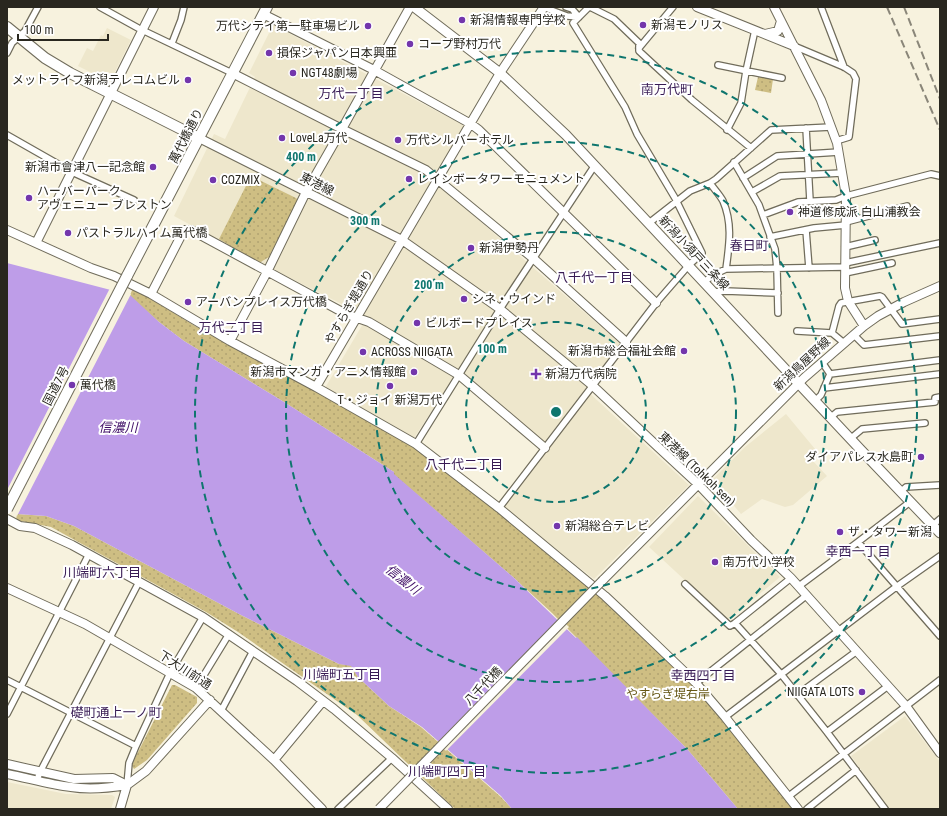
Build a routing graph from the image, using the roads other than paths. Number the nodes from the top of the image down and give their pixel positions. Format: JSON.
{"nodes":[{"id":1,"x":38,"y":7,"type":"edge"},
{"id":2,"x":100,"y":7,"type":"edge"},
{"id":3,"x":154,"y":7,"type":"edge"},
{"id":4,"x":184,"y":7,"type":"edge"},
{"id":5,"x":410,"y":7,"type":"edge"},
{"id":6,"x":414,"y":7,"type":"edge"},
{"id":7,"x":544,"y":7,"type":"edge"},
{"id":8,"x":566,"y":7,"type":"edge"},
{"id":9,"x":590,"y":7,"type":"edge"},
{"id":10,"x":673,"y":7,"type":"edge"},
{"id":11,"x":697,"y":7,"type":"edge"},
{"id":12,"x":774,"y":7,"type":"edge"},
{"id":13,"x":820,"y":7,"type":"edge"},
{"id":14,"x":265,"y":11,"type":"edge"},
{"id":15,"x":579,"y":17,"type":"junction"},
{"id":16,"x":781,"y":21,"type":"junction"},
{"id":17,"x":7,"y":27,"type":"edge"},
{"id":18,"x":143,"y":29,"type":"junction"},
{"id":19,"x":755,"y":30,"type":"junction"},
{"id":20,"x":764,"y":34,"type":"junction"},
{"id":21,"x":18,"y":37,"type":"junction"},
{"id":22,"x":172,"y":43,"type":"junction"},
{"id":23,"x":794,"y":46,"type":"junction"},
{"id":24,"x":639,"y":48,"type":"junction"},
{"id":25,"x":7,"y":53,"type":"edge"},
{"id":26,"x":718,"y":66,"type":"dead end"},
{"id":27,"x":844,"y":67,"type":"junction"},
{"id":28,"x":374,"y":70,"type":"junction"},
{"id":29,"x":746,"y":71,"type":"junction"},
{"id":30,"x":232,"y":73,"type":"junction"},
{"id":31,"x":500,"y":73,"type":"junction"},
{"id":32,"x":782,"y":78,"type":"dead end"},
{"id":33,"x":110,"y":94,"type":"junction"},
{"id":34,"x":471,"y":124,"type":"junction"},
{"id":35,"x":831,"y":127,"type":"junction"},
{"id":36,"x":806,"y":128,"type":"junction"},
{"id":37,"x":342,"y":129,"type":"junction"},
{"id":38,"x":727,"y":130,"type":"junction"},
{"id":39,"x":7,"y":135,"type":"edge"},
{"id":40,"x":199,"y":138,"type":"junction"},
{"id":41,"x":836,"y":141,"type":"junction"},
{"id":42,"x":751,"y":148,"type":"junction"},
{"id":43,"x":839,"y":152,"type":"junction"},
{"id":44,"x":807,"y":154,"type":"junction"},
{"id":45,"x":734,"y":162,"type":"junction"},
{"id":46,"x":595,"y":165,"type":"junction"},
{"id":47,"x":72,"y":172,"type":"junction"},
{"id":48,"x":842,"y":174,"type":"junction"},
{"id":49,"x":808,"y":175,"type":"junction"},
{"id":50,"x":940,"y":176,"type":"edge"},
{"id":51,"x":743,"y":178,"type":"junction"},
{"id":52,"x":438,"y":179,"type":"junction"},
{"id":53,"x":710,"y":183,"type":"junction"},
{"id":54,"x":306,"y":192,"type":"junction"},
{"id":55,"x":752,"y":192,"type":"junction"},
{"id":56,"x":846,"y":196,"type":"junction"},
{"id":57,"x":134,"y":200,"type":"dead end"},
{"id":58,"x":676,"y":201,"type":"junction"},
{"id":59,"x":810,"y":201,"type":"junction"},
{"id":60,"x":907,"y":206,"type":"dead end"},
{"id":61,"x":564,"y":212,"type":"junction"},
{"id":62,"x":763,"y":215,"type":"junction"},
{"id":63,"x":649,"y":223,"type":"junction"},
{"id":64,"x":846,"y":223,"type":"junction"},
{"id":65,"x":7,"y":230,"type":"edge"},
{"id":66,"x":806,"y":230,"type":"junction"},
{"id":67,"x":770,"y":237,"type":"junction"},
{"id":68,"x":402,"y":240,"type":"junction"},
{"id":69,"x":876,"y":240,"type":"dead end"},
{"id":70,"x":940,"y":242,"type":"edge"},
{"id":71,"x":36,"y":243,"type":"junction"},
{"id":72,"x":845,"y":246,"type":"junction"},
{"id":73,"x":534,"y":259,"type":"junction"},
{"id":74,"x":892,"y":263,"type":"dead end"},
{"id":75,"x":689,"y":265,"type":"junction"},
{"id":76,"x":809,"y":268,"type":"junction"},
{"id":77,"x":845,"y":268,"type":"junction"},
{"id":78,"x":777,"y":269,"type":"junction"},
{"id":79,"x":726,"y":270,"type":"junction"},
{"id":80,"x":267,"y":272,"type":"junction"},
{"id":81,"x":127,"y":276,"type":"joint"},
{"id":82,"x":705,"y":282,"type":"junction"},
{"id":83,"x":940,"y":286,"type":"edge"},
{"id":84,"x":714,"y":292,"type":"junction"},
{"id":85,"x":778,"y":293,"type":"junction"},
{"id":86,"x":151,"y":294,"type":"junction"},
{"id":87,"x":848,"y":301,"type":"junction"},
{"id":88,"x":656,"y":302,"type":"junction"},
{"id":89,"x":500,"y":309,"type":"junction"},
{"id":90,"x":891,"y":309,"type":"junction"},
{"id":91,"x":778,"y":313,"type":"dead end"},
{"id":92,"x":357,"y":318,"type":"junction"},
{"id":93,"x":940,"y":319,"type":"edge"},
{"id":94,"x":864,"y":326,"type":"junction"},
{"id":95,"x":797,"y":331,"type":"dead end"},
{"id":96,"x":832,"y":333,"type":"junction"},
{"id":97,"x":854,"y":335,"type":"junction"},
{"id":98,"x":940,"y":336,"type":"edge"},
{"id":99,"x":230,"y":341,"type":"junction"},
{"id":100,"x":626,"y":342,"type":"junction"},
{"id":101,"x":844,"y":343,"type":"junction"},
{"id":102,"x":940,"y":360,"type":"edge"},
{"id":103,"x":822,"y":362,"type":"junction"},
{"id":104,"x":830,"y":374,"type":"junction"},
{"id":105,"x":940,"y":374,"type":"edge"},
{"id":106,"x":459,"y":375,"type":"junction"},
{"id":107,"x":799,"y":383,"type":"junction"},
{"id":108,"x":593,"y":386,"type":"junction"},
{"id":109,"x":316,"y":387,"type":"junction"},
{"id":110,"x":824,"y":388,"type":"junction"},
{"id":111,"x":940,"y":397,"type":"edge"},
{"id":112,"x":815,"y":401,"type":"junction"},
{"id":113,"x":831,"y":417,"type":"junction"},
{"id":114,"x":924,"y":423,"type":"dead end"},
{"id":115,"x":850,"y":439,"type":"junction"},
{"id":116,"x":416,"y":444,"type":"junction"},
{"id":117,"x":545,"y":448,"type":"junction"},
{"id":118,"x":698,"y":484,"type":"junction"},
{"id":119,"x":940,"y":485,"type":"edge"},
{"id":120,"x":900,"y":492,"type":"junction"},
{"id":121,"x":910,"y":502,"type":"junction"},
{"id":122,"x":499,"y":508,"type":"junction"},
{"id":123,"x":7,"y":509,"type":"edge"},
{"id":124,"x":7,"y":519,"type":"edge"},
{"id":125,"x":936,"y":522,"type":"edge"},
{"id":126,"x":940,"y":533,"type":"edge"},
{"id":127,"x":858,"y":542,"type":"junction"},
{"id":128,"x":89,"y":554,"type":"junction"},
{"id":129,"x":940,"y":556,"type":"edge"},
{"id":130,"x":791,"y":578,"type":"junction"},
{"id":131,"x":603,"y":580,"type":"joint"},
{"id":132,"x":139,"y":582,"type":"junction"},
{"id":133,"x":685,"y":584,"type":"dead end"},
{"id":134,"x":799,"y":586,"type":"junction"},
{"id":135,"x":896,"y":587,"type":"junction"},
{"id":136,"x":8,"y":589,"type":"edge"},
{"id":137,"x":807,"y":595,"type":"junction"},
{"id":138,"x":60,"y":611,"type":"junction"},
{"id":139,"x":203,"y":617,"type":"junction"},
{"id":140,"x":735,"y":623,"type":"junction"},
{"id":141,"x":938,"y":628,"type":"edge"},
{"id":142,"x":838,"y":631,"type":"junction"},
{"id":143,"x":229,"y":634,"type":"junction"},
{"id":144,"x":940,"y":636,"type":"edge"},
{"id":145,"x":110,"y":638,"type":"junction"},
{"id":146,"x":751,"y":640,"type":"junction"},
{"id":147,"x":253,"y":651,"type":"junction"},
{"id":148,"x":856,"y":651,"type":"junction"},
{"id":149,"x":170,"y":673,"type":"junction"},
{"id":150,"x":781,"y":674,"type":"junction"},
{"id":151,"x":7,"y":680,"type":"edge"},
{"id":152,"x":940,"y":680,"type":"edge"},
{"id":153,"x":696,"y":683,"type":"junction"},
{"id":154,"x":888,"y":686,"type":"junction"},
{"id":155,"x":21,"y":687,"type":"junction"},
{"id":156,"x":196,"y":688,"type":"junction"},
{"id":157,"x":797,"y":695,"type":"junction"},
{"id":158,"x":210,"y":700,"type":"junction"},
{"id":159,"x":322,"y":701,"type":"junction"},
{"id":160,"x":906,"y":706,"type":"junction"},
{"id":161,"x":221,"y":711,"type":"junction"},
{"id":162,"x":71,"y":712,"type":"junction"},
{"id":163,"x":7,"y":714,"type":"edge"},
{"id":164,"x":726,"y":717,"type":"junction"},
{"id":165,"x":827,"y":732,"type":"junction"},
{"id":166,"x":136,"y":746,"type":"junction"},
{"id":167,"x":940,"y":753,"type":"edge"},
{"id":168,"x":844,"y":754,"type":"junction"},
{"id":169,"x":392,"y":758,"type":"junction"},
{"id":170,"x":274,"y":760,"type":"junction"},
{"id":171,"x":7,"y":764,"type":"edge"},
{"id":172,"x":856,"y":770,"type":"junction"},
{"id":173,"x":40,"y":772,"type":"junction"},
{"id":174,"x":7,"y":774,"type":"edge"},
{"id":175,"x":37,"y":780,"type":"junction"},
{"id":176,"x":127,"y":784,"type":"junction"},
{"id":177,"x":789,"y":796,"type":"junction"},
{"id":178,"x":120,"y":809,"type":"edge"},
{"id":179,"x":322,"y":809,"type":"edge"},
{"id":180,"x":338,"y":809,"type":"edge"},
{"id":181,"x":379,"y":809,"type":"edge"},
{"id":182,"x":448,"y":809,"type":"edge"},
{"id":183,"x":798,"y":809,"type":"edge"},
{"id":184,"x":807,"y":809,"type":"edge"},
{"id":185,"x":886,"y":809,"type":"edge"}],
"edges":[{"from":1,"to":21,"type":"street"},
{"from":2,"to":18,"type":"street"},
{"from":3,"to":18,"type":"street"},
{"from":4,"to":22,"type":"street"},
{"from":5,"to":28,"type":"street"},
{"from":6,"to":31,"type":"main road","name":"新潟小須戸三条線"},
{"from":7,"to":15,"type":"street"},
{"from":7,"to":31,"type":"street","name":"やすらぎ堤通り"},
{"from":8,"to":15,"type":"street"},
{"from":9,"to":15,"type":"street"},
{"from":9,"to":24,"type":"street"},
{"from":10,"to":24,"type":"street"},
{"from":11,"to":19,"type":"street"},
{"from":12,"to":16,"type":"street"},
{"from":13,"to":27,"type":"street"},
{"from":14,"to":28,"type":"street"},
{"from":14,"to":30,"type":"highway","name":"萬代橋通り"},
{"from":15,"to":58,"type":"street"},
{"from":16,"to":20,"type":"street"},
{"from":16,"to":23,"type":"street"},
{"from":17,"to":21,"type":"highway"},
{"from":18,"to":22,"type":"street"},
{"from":18,"to":33,"type":"street"},
{"from":19,"to":20,"type":"street"},
{"from":19,"to":29,"type":"street"},
{"from":20,"to":23,"type":"street"},
{"from":21,"to":25,"type":"street"},
{"from":21,"to":33,"type":"highway"},
{"from":22,"to":30,"type":"street"},
{"from":23,"to":27,"type":"street"},
{"from":23,"to":35,"type":"street"},
{"from":24,"to":38,"type":"street"},
{"from":26,"to":29,"type":"street"},
{"from":27,"to":41,"type":"street"},
{"from":28,"to":34,"type":"street"},
{"from":28,"to":37,"type":"street"},
{"from":29,"to":32,"type":"street"},
{"from":29,"to":38,"type":"street"},
{"from":30,"to":37,"type":"street"},
{"from":30,"to":40,"type":"highway","name":"萬代橋通り"},
{"from":31,"to":34,"type":"street","name":"やすらぎ堤通り"},
{"from":31,"to":46,"type":"main road","name":"新潟小須戸三条線"},
{"from":33,"to":40,"type":"highway"},
{"from":33,"to":47,"type":"street"},
{"from":34,"to":52,"type":"street","name":"やすらぎ堤通り"},
{"from":34,"to":61,"type":"street"},
{"from":35,"to":36,"type":"street"},
{"from":35,"to":41,"type":"street"},
{"from":36,"to":42,"type":"street"},
{"from":36,"to":44,"type":"street"},
{"from":37,"to":52,"type":"street"},
{"from":37,"to":54,"type":"street"},
{"from":38,"to":42,"type":"street"},
{"from":39,"to":47,"type":"street"},
{"from":40,"to":54,"type":"street","name":"東港線"},
{"from":40,"to":81,"type":"highway","name":"萬代橋通り"},
{"from":41,"to":43,"type":"street"},
{"from":42,"to":45,"type":"street"},
{"from":43,"to":44,"type":"street"},
{"from":43,"to":48,"type":"street"},
{"from":44,"to":49,"type":"street"},
{"from":44,"to":51,"type":"street"},
{"from":45,"to":51,"type":"street"},
{"from":45,"to":53,"type":"street"},
{"from":46,"to":61,"type":"street"},
{"from":46,"to":63,"type":"main road","name":"新潟小須戸三条線"},
{"from":47,"to":57,"type":"street"},
{"from":47,"to":71,"type":"street"},
{"from":48,"to":49,"type":"street"},
{"from":48,"to":56,"type":"street"},
{"from":49,"to":55,"type":"street"},
{"from":49,"to":59,"type":"street"},
{"from":50,"to":56,"type":"street"},
{"from":51,"to":55,"type":"street"},
{"from":52,"to":68,"type":"street","name":"やすらぎ堤通り"},
{"from":52,"to":73,"type":"street"},
{"from":53,"to":58,"type":"street"},
{"from":53,"to":79,"type":"street"},
{"from":54,"to":68,"type":"street","name":"東港線"},
{"from":54,"to":80,"type":"street"},
{"from":55,"to":62,"type":"street"},
{"from":56,"to":59,"type":"street"},
{"from":56,"to":64,"type":"street"},
{"from":58,"to":63,"type":"street"},
{"from":58,"to":75,"type":"street"},
{"from":59,"to":62,"type":"street"},
{"from":60,"to":64,"type":"street"},
{"from":61,"to":73,"type":"street"},
{"from":61,"to":88,"type":"street"},
{"from":62,"to":67,"type":"street"},
{"from":63,"to":75,"type":"main road","name":"新潟小須戸三条線"},
{"from":64,"to":66,"type":"street"},
{"from":64,"to":72,"type":"street"},
{"from":65,"to":71,"type":"street"},
{"from":66,"to":67,"type":"street"},
{"from":66,"to":76,"type":"street"},
{"from":67,"to":78,"type":"street"},
{"from":68,"to":89,"type":"street","name":"東港線 (Tohkoh sen)"},
{"from":68,"to":92,"type":"street","name":"やすらぎ堤通り"},
{"from":69,"to":72,"type":"street"},
{"from":70,"to":77,"type":"street"},
{"from":71,"to":86,"type":"street"},
{"from":72,"to":77,"type":"street"},
{"from":73,"to":89,"type":"street"},
{"from":73,"to":100,"type":"street"},
{"from":74,"to":77,"type":"street"},
{"from":75,"to":82,"type":"main road","name":"新潟小須戸三条線"},
{"from":75,"to":88,"type":"street"},
{"from":76,"to":77,"type":"street"},
{"from":76,"to":78,"type":"street"},
{"from":77,"to":87,"type":"street"},
{"from":78,"to":79,"type":"street"},
{"from":78,"to":85,"type":"street"},
{"from":79,"to":82,"type":"street"},
{"from":80,"to":86,"type":"street"},
{"from":80,"to":92,"type":"street"},
{"from":80,"to":99,"type":"street"},
{"from":81,"to":123,"type":"highway","name":"国道7号","bridge":true},
{"from":82,"to":84,"type":"main road","name":"新潟小須戸三条線"},
{"from":83,"to":90,"type":"street","name":"新潟鳥屋野線"},
{"from":84,"to":85,"type":"street"},
{"from":84,"to":107,"type":"main road","name":"新潟小須戸三条線"},
{"from":85,"to":91,"type":"street"},
{"from":86,"to":99,"type":"street"},
{"from":87,"to":90,"type":"street"},
{"from":87,"to":94,"type":"street"},
{"from":87,"to":96,"type":"street"},
{"from":88,"to":100,"type":"street"},
{"from":89,"to":106,"type":"street"},
{"from":89,"to":108,"type":"street","name":"東港線 (Tohkoh sen)"},
{"from":90,"to":93,"type":"street"},
{"from":90,"to":94,"type":"street","name":"新潟鳥屋野線"},
{"from":92,"to":106,"type":"street"},
{"from":92,"to":109,"type":"street","name":"やすらぎ堤通り"},
{"from":94,"to":97,"type":"street","name":"新潟鳥屋野線"},
{"from":95,"to":96,"type":"street"},
{"from":96,"to":101,"type":"street"},
{"from":97,"to":98,"type":"street"},
{"from":97,"to":101,"type":"street","name":"新潟鳥屋野線"},
{"from":99,"to":109,"type":"street"},
{"from":100,"to":108,"type":"street"},
{"from":101,"to":103,"type":"street","name":"新潟鳥屋野線"},
{"from":102,"to":104,"type":"street"},
{"from":103,"to":104,"type":"street"},
{"from":103,"to":107,"type":"street","name":"新潟鳥屋野線"},
{"from":104,"to":110,"type":"street"},
{"from":105,"to":110,"type":"street"},
{"from":106,"to":116,"type":"street"},
{"from":106,"to":117,"type":"street"},
{"from":107,"to":112,"type":"main road","name":"新潟小須戸三条線"},
{"from":107,"to":118,"type":"street","name":"新潟鳥屋野線"},
{"from":108,"to":117,"type":"street"},
{"from":108,"to":118,"type":"street","name":"東港線 (Tohkoh sen)"},
{"from":109,"to":116,"type":"street"},
{"from":110,"to":112,"type":"street"},
{"from":111,"to":113,"type":"street"},
{"from":112,"to":113,"type":"main road","name":"新潟小須戸三条線"},
{"from":113,"to":115,"type":"main road","name":"新潟小須戸三条線"},
{"from":114,"to":115,"type":"street"},
{"from":115,"to":120,"type":"main road","name":"新潟小須戸三条線"},
{"from":116,"to":122,"type":"street"},
{"from":117,"to":122,"type":"street"},
{"from":118,"to":130,"type":"street","name":"東港線 (Tohkoh sen)"},
{"from":118,"to":131,"type":"street","name":"新潟鳥屋野線"},
{"from":119,"to":120,"type":"street"},
{"from":120,"to":121,"type":"main road","name":"新潟小須戸三条線"},
{"from":121,"to":125,"type":"main road","name":"新潟小須戸三条線"},
{"from":121,"to":127,"type":"street"},
{"from":122,"to":153,"type":"street"},
{"from":124,"to":128,"type":"street"},
{"from":125,"to":126,"type":"main road","name":"新潟小須戸三条線"},
{"from":127,"to":134,"type":"street"},
{"from":127,"to":135,"type":"street"},
{"from":128,"to":132,"type":"street"},
{"from":128,"to":138,"type":"street"},
{"from":129,"to":135,"type":"street"},
{"from":130,"to":134,"type":"street","name":"東港線 (Tohkoh sen)"},
{"from":130,"to":140,"type":"street"},
{"from":131,"to":181,"type":"street","name":"八千代橋","bridge":true},
{"from":132,"to":139,"type":"street"},
{"from":132,"to":145,"type":"street"},
{"from":133,"to":140,"type":"street"},
{"from":134,"to":137,"type":"street","name":"東港線 (Tohkoh sen)"},
{"from":135,"to":141,"type":"street"},
{"from":135,"to":142,"type":"street"},
{"from":136,"to":138,"type":"street","name":"下大川前通"},
{"from":137,"to":142,"type":"street","name":"東港線 (Tohkoh sen)"},
{"from":137,"to":146,"type":"street"},
{"from":138,"to":145,"type":"street","name":"下大川前通"},
{"from":138,"to":155,"type":"street"},
{"from":139,"to":143,"type":"street"},
{"from":139,"to":149,"type":"street"},
{"from":140,"to":146,"type":"street"},
{"from":141,"to":144,"type":"street"},
{"from":142,"to":148,"type":"street","name":"東港線 (Tohkoh sen)"},
{"from":142,"to":150,"type":"street"},
{"from":143,"to":147,"type":"street"},
{"from":143,"to":156,"type":"street"},
{"from":145,"to":149,"type":"street","name":"下大川前通"},
{"from":145,"to":162,"type":"street"},
{"from":146,"to":150,"type":"street"},
{"from":146,"to":153,"type":"street"},
{"from":147,"to":159,"type":"street"},
{"from":147,"to":161,"type":"street"},
{"from":148,"to":154,"type":"street","name":"東港線 (Tohkoh sen)"},
{"from":148,"to":157,"type":"street"},
{"from":149,"to":156,"type":"street","name":"下大川前通"},
{"from":149,"to":166,"type":"street"},
{"from":150,"to":157,"type":"street"},
{"from":150,"to":164,"type":"street"},
{"from":151,"to":155,"type":"street"},
{"from":152,"to":160,"type":"street"},
{"from":153,"to":164,"type":"street"},
{"from":154,"to":160,"type":"street","name":"東港線 (Tohkoh sen)"},
{"from":154,"to":165,"type":"street"},
{"from":155,"to":162,"type":"street"},
{"from":155,"to":163,"type":"street"},
{"from":156,"to":158,"type":"street","name":"下大川前通"},
{"from":157,"to":165,"type":"street"},
{"from":158,"to":161,"type":"street","name":"下大川前通"},
{"from":158,"to":176,"type":"street"},
{"from":159,"to":169,"type":"street"},
{"from":159,"to":170,"type":"street"},
{"from":160,"to":167,"type":"street","name":"東港線 (Tohkoh sen)"},
{"from":160,"to":168,"type":"street"},
{"from":161,"to":170,"type":"street","name":"下大川前通"},
{"from":162,"to":166,"type":"street"},
{"from":162,"to":173,"type":"street"},
{"from":164,"to":177,"type":"street"},
{"from":165,"to":168,"type":"street"},
{"from":166,"to":176,"type":"street"},
{"from":168,"to":172,"type":"street"},
{"from":168,"to":177,"type":"street"},
{"from":169,"to":180,"type":"street"},
{"from":169,"to":182,"type":"street"},
{"from":170,"to":179,"type":"street","name":"下大川前通"},
{"from":171,"to":173,"type":"street"},
{"from":172,"to":184,"type":"street"},
{"from":172,"to":185,"type":"street"},
{"from":173,"to":175,"type":"street"},
{"from":173,"to":176,"type":"street"},
{"from":174,"to":175,"type":"street"},
{"from":175,"to":176,"type":"street"},
{"from":176,"to":178,"type":"street"},
{"from":177,"to":183,"type":"street"}]}
